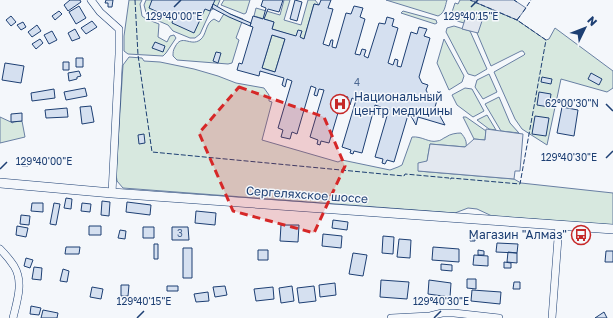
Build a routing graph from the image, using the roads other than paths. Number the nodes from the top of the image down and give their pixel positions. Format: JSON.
{"nodes":[{"id":1,"x":91,"y":0,"type":"edge"},
{"id":2,"x":0,"y":184,"type":"edge"},
{"id":3,"x":112,"y":193,"type":"junction"},
{"id":4,"x":560,"y":225,"type":"junction"},
{"id":5,"x":613,"y":229,"type":"edge"},
{"id":6,"x":0,"y":249,"type":"edge"},
{"id":7,"x":430,"y":317,"type":"edge"},
{"id":8,"x":14,"y":318,"type":"edge"},
{"id":9,"x":391,"y":318,"type":"edge"},
{"id":10,"x":499,"y":318,"type":"edge"},
{"id":11,"x":552,"y":318,"type":"edge"}],
"edges":[{"from":1,"to":3,"type":"street"},
{"from":2,"to":3,"type":"main road","name":"Сергеляхское шоссе"},
{"from":3,"to":4,"type":"main road","name":"Сергеляхское шоссе"},
{"from":4,"to":5,"type":"main road","name":"Сергеляхское шоссе"},
{"from":4,"to":11,"type":"street"},
{"from":6,"to":8,"type":"street"},
{"from":7,"to":9,"type":"street"},
{"from":7,"to":10,"type":"street"}]}
